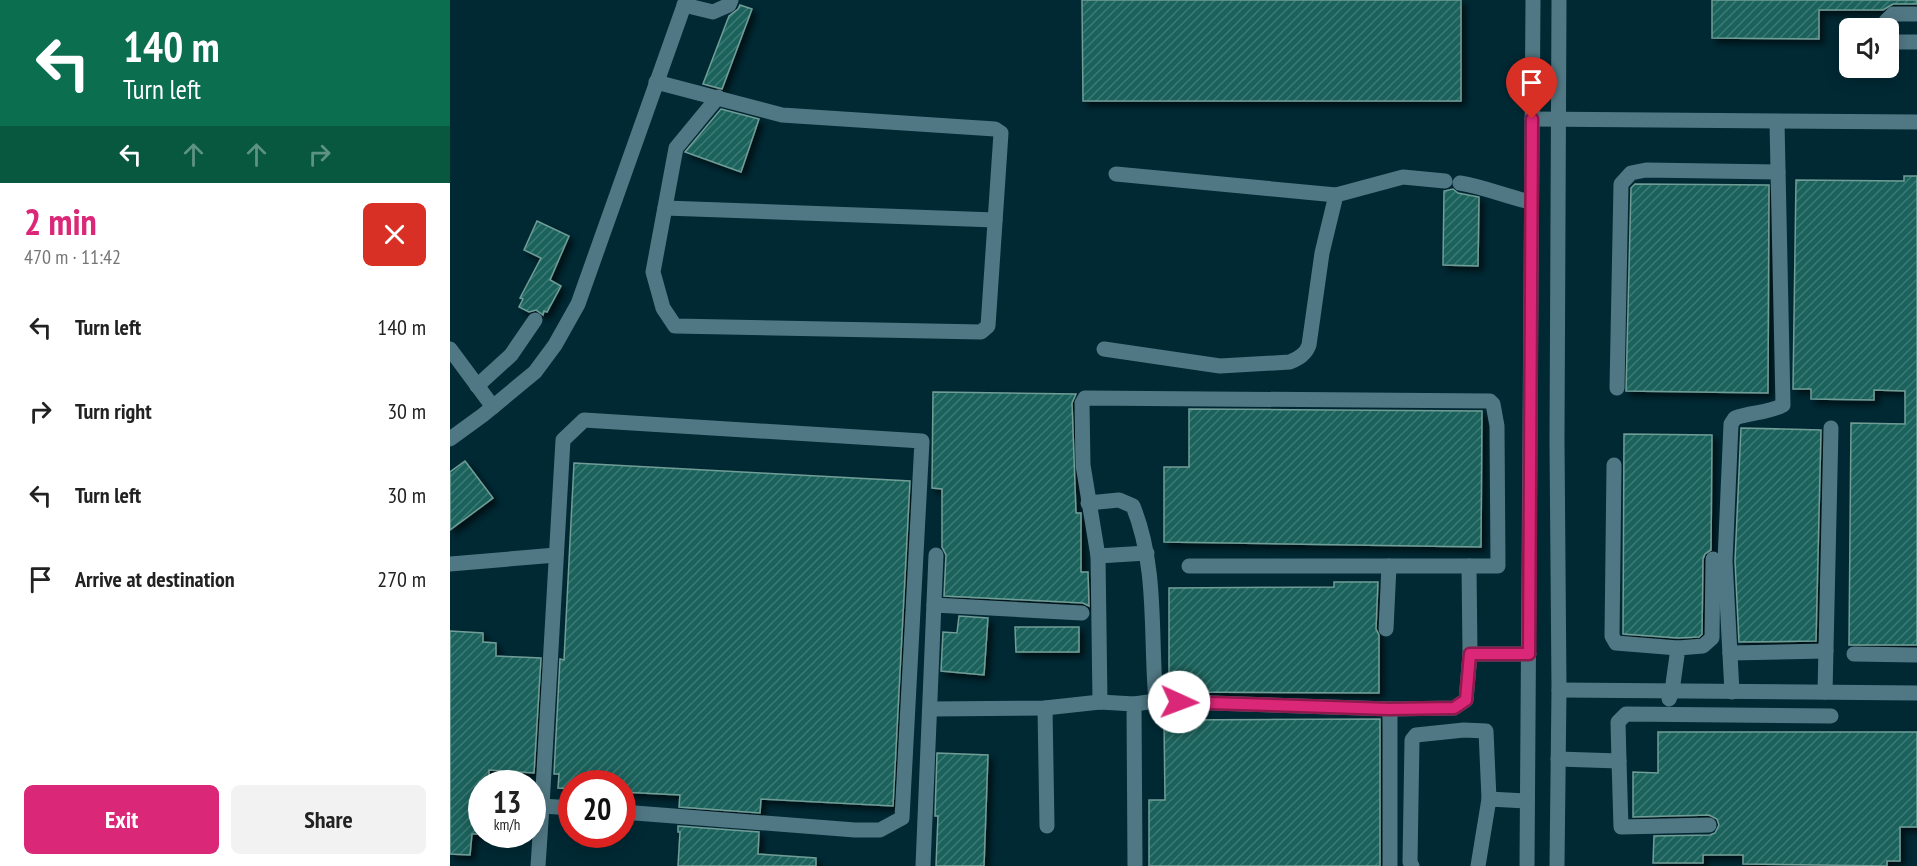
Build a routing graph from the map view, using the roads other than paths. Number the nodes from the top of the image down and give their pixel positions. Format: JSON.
{"nodes":[{"id":1,"x":731,"y":0,"type":"edge"},
{"id":2,"x":1533,"y":0,"type":"edge"},
{"id":3,"x":1559,"y":0,"type":"edge"},
{"id":4,"x":685,"y":3,"type":"edge"},
{"id":5,"x":1917,"y":15,"type":"edge"},
{"id":6,"x":1889,"y":18,"type":"edge"},
{"id":7,"x":1899,"y":42,"type":"edge"},
{"id":8,"x":1917,"y":42,"type":"edge"},
{"id":9,"x":656,"y":82,"type":"junction"},
{"id":10,"x":718,"y":97,"type":"junction"},
{"id":11,"x":1532,"y":119,"type":"junction"},
{"id":12,"x":1559,"y":120,"type":"junction"},
{"id":13,"x":1777,"y":122,"type":"junction"},
{"id":14,"x":1917,"y":122,"type":"edge"},
{"id":15,"x":1778,"y":172,"type":"junction"},
{"id":16,"x":1116,"y":174,"type":"dead end"},
{"id":17,"x":1336,"y":195,"type":"junction"},
{"id":18,"x":1531,"y":202,"type":"junction"},
{"id":19,"x":665,"y":208,"type":"junction"},
{"id":20,"x":995,"y":220,"type":"junction"},
{"id":21,"x":1558,"y":305,"type":"junction"},
{"id":22,"x":1530,"y":306,"type":"junction"},
{"id":23,"x":535,"y":320,"type":"dead end"},
{"id":24,"x":450,"y":349,"type":"edge"},
{"id":25,"x":1104,"y":349,"type":"dead end"},
{"id":26,"x":477,"y":386,"type":"junction"},
{"id":27,"x":1617,"y":388,"type":"dead end"},
{"id":28,"x":493,"y":407,"type":"junction"},
{"id":29,"x":1831,"y":428,"type":"dead end"},
{"id":30,"x":450,"y":439,"type":"edge"},
{"id":31,"x":1614,"y":465,"type":"dead end"},
{"id":32,"x":1088,"y":503,"type":"junction"},
{"id":33,"x":1147,"y":553,"type":"junction"},
{"id":34,"x":556,"y":555,"type":"junction"},
{"id":35,"x":936,"y":555,"type":"dead end"},
{"id":36,"x":1098,"y":555,"type":"junction"},
{"id":37,"x":1713,"y":559,"type":"dead end"},
{"id":38,"x":450,"y":564,"type":"edge"},
{"id":39,"x":1189,"y":566,"type":"dead end"},
{"id":40,"x":1389,"y":566,"type":"junction"},
{"id":41,"x":1469,"y":566,"type":"junction"},
{"id":42,"x":934,"y":605,"type":"junction"},
{"id":43,"x":1082,"y":613,"type":"dead end"},
{"id":44,"x":1386,"y":629,"type":"dead end"},
{"id":45,"x":1678,"y":648,"type":"junction"},
{"id":46,"x":1826,"y":651,"type":"junction"},
{"id":47,"x":1730,"y":653,"type":"junction"},
{"id":48,"x":1470,"y":654,"type":"junction"},
{"id":49,"x":1529,"y":654,"type":"junction"},
{"id":50,"x":1854,"y":654,"type":"dead end"},
{"id":51,"x":1917,"y":655,"type":"edge"},
{"id":52,"x":1559,"y":690,"type":"junction"},
{"id":53,"x":1672,"y":691,"type":"junction"},
{"id":54,"x":1732,"y":692,"type":"junction"},
{"id":55,"x":1825,"y":693,"type":"junction"},
{"id":56,"x":1917,"y":693,"type":"edge"},
{"id":57,"x":1156,"y":701,"type":"junction"},
{"id":58,"x":1100,"y":702,"type":"junction"},
{"id":59,"x":1134,"y":704,"type":"junction"},
{"id":60,"x":1046,"y":708,"type":"junction"},
{"id":61,"x":930,"y":709,"type":"junction"},
{"id":62,"x":1389,"y":709,"type":"junction"},
{"id":63,"x":1662,"y":714,"type":"junction"},
{"id":64,"x":1832,"y":716,"type":"dead end"},
{"id":65,"x":1558,"y":759,"type":"junction"},
{"id":66,"x":1619,"y":761,"type":"junction"},
{"id":67,"x":544,"y":770,"type":"edge"},
{"id":68,"x":1489,"y":798,"type":"junction"},
{"id":69,"x":1527,"y":801,"type":"junction"},
{"id":70,"x":636,"y":813,"type":"edge"},
{"id":71,"x":1708,"y":825,"type":"dead end"},
{"id":72,"x":1047,"y":826,"type":"dead end"},
{"id":73,"x":539,"y":848,"type":"edge"},
{"id":74,"x":538,"y":866,"type":"edge"},
{"id":75,"x":923,"y":866,"type":"edge"},
{"id":76,"x":1135,"y":866,"type":"edge"},
{"id":77,"x":1390,"y":866,"type":"edge"},
{"id":78,"x":1412,"y":866,"type":"edge"},
{"id":79,"x":1478,"y":866,"type":"edge"},
{"id":80,"x":1527,"y":866,"type":"edge"},
{"id":81,"x":1557,"y":866,"type":"edge"}],
"edges":[{"from":1,"to":4,"type":"street"},
{"from":2,"to":11,"type":"street"},
{"from":3,"to":12,"type":"street"},
{"from":4,"to":9,"type":"street"},
{"from":5,"to":6,"type":"street"},
{"from":7,"to":8,"type":"street"},
{"from":9,"to":10,"type":"street"},
{"from":9,"to":28,"type":"street"},
{"from":10,"to":19,"type":"street"},
{"from":10,"to":20,"type":"street"},
{"from":11,"to":12,"type":"street"},
{"from":11,"to":18,"type":"street"},
{"from":12,"to":13,"type":"street"},
{"from":12,"to":21,"type":"street"},
{"from":13,"to":14,"type":"street"},
{"from":13,"to":15,"type":"street"},
{"from":15,"to":27,"type":"street"},
{"from":15,"to":47,"type":"street"},
{"from":16,"to":17,"type":"street"},
{"from":17,"to":18,"type":"street"},
{"from":17,"to":25,"type":"street"},
{"from":18,"to":22,"type":"street"},
{"from":19,"to":20,"type":"street"},
{"from":19,"to":20,"type":"street"},
{"from":21,"to":22,"type":"street"},
{"from":21,"to":52,"type":"street"},
{"from":22,"to":49,"type":"street"},
{"from":23,"to":26,"type":"street"},
{"from":24,"to":26,"type":"street"},
{"from":26,"to":28,"type":"street"},
{"from":28,"to":30,"type":"street"},
{"from":29,"to":46,"type":"street"},
{"from":31,"to":45,"type":"street"},
{"from":32,"to":33,"type":"street"},
{"from":32,"to":36,"type":"street"},
{"from":32,"to":41,"type":"street"},
{"from":33,"to":36,"type":"street"},
{"from":33,"to":57,"type":"street"},
{"from":34,"to":38,"type":"street"},
{"from":34,"to":67,"type":"street"},
{"from":34,"to":70,"type":"street"},
{"from":35,"to":42,"type":"street"},
{"from":36,"to":58,"type":"street"},
{"from":37,"to":45,"type":"street"},
{"from":39,"to":40,"type":"street"},
{"from":40,"to":41,"type":"street"},
{"from":40,"to":44,"type":"street"},
{"from":41,"to":48,"type":"street"},
{"from":42,"to":43,"type":"street"},
{"from":42,"to":61,"type":"street"},
{"from":45,"to":53,"type":"street"},
{"from":46,"to":47,"type":"street"},
{"from":46,"to":55,"type":"street"},
{"from":47,"to":54,"type":"street"},
{"from":48,"to":49,"type":"street"},
{"from":48,"to":62,"type":"street"},
{"from":49,"to":69,"type":"street"},
{"from":50,"to":51,"type":"street"},
{"from":52,"to":53,"type":"street"},
{"from":52,"to":65,"type":"street"},
{"from":53,"to":54,"type":"street"},
{"from":53,"to":63,"type":"street"},
{"from":54,"to":55,"type":"street"},
{"from":55,"to":56,"type":"street"},
{"from":57,"to":59,"type":"street"},
{"from":57,"to":62,"type":"street"},
{"from":58,"to":59,"type":"street"},
{"from":58,"to":60,"type":"street"},
{"from":59,"to":76,"type":"street"},
{"from":60,"to":61,"type":"street"},
{"from":60,"to":72,"type":"street"},
{"from":61,"to":75,"type":"street"},
{"from":62,"to":77,"type":"street"},
{"from":63,"to":64,"type":"street"},
{"from":63,"to":66,"type":"street"},
{"from":65,"to":66,"type":"street"},
{"from":65,"to":81,"type":"street"},
{"from":66,"to":71,"type":"street"},
{"from":68,"to":69,"type":"street"},
{"from":68,"to":78,"type":"street"},
{"from":68,"to":79,"type":"street"},
{"from":69,"to":80,"type":"street"},
{"from":73,"to":74,"type":"street"}]}
